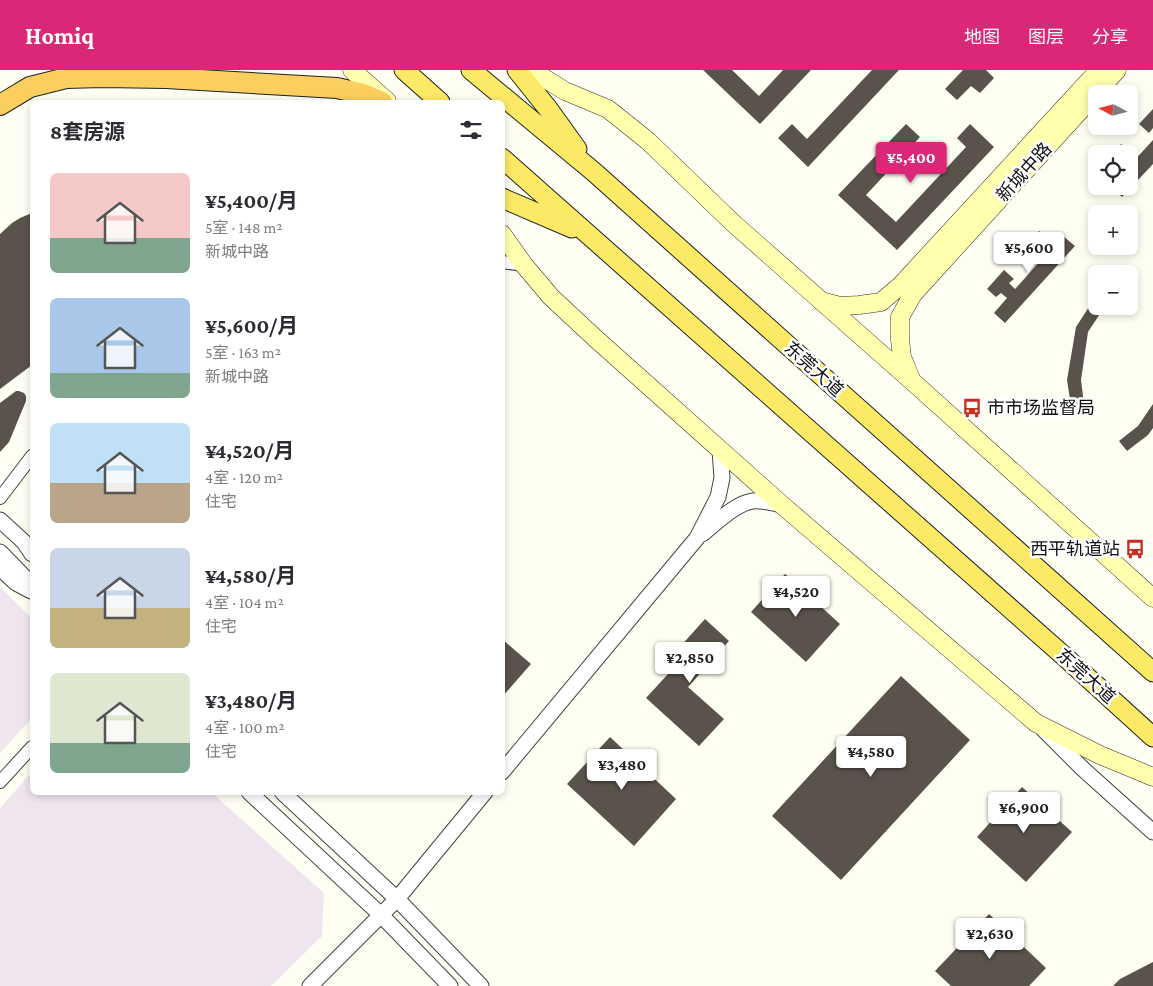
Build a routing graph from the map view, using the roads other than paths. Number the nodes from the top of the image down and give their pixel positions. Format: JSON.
{"nodes":[{"id":1,"x":352,"y":70,"type":"edge"},
{"id":2,"x":404,"y":70,"type":"edge"},
{"id":3,"x":472,"y":70,"type":"edge"},
{"id":4,"x":517,"y":70,"type":"edge"},
{"id":5,"x":531,"y":70,"type":"edge"},
{"id":6,"x":1099,"y":70,"type":"edge"},
{"id":7,"x":1117,"y":70,"type":"edge"},
{"id":8,"x":378,"y":100,"type":"edge"},
{"id":9,"x":386,"y":100,"type":"edge"},
{"id":10,"x":438,"y":100,"type":"edge"},
{"id":11,"x":0,"y":105,"type":"edge"},
{"id":12,"x":505,"y":161,"type":"edge"},
{"id":13,"x":594,"y":172,"type":"junction"},
{"id":14,"x":505,"y":199,"type":"edge"},
{"id":15,"x":589,"y":236,"type":"junction"},
{"id":16,"x":505,"y":238,"type":"edge"},
{"id":17,"x":505,"y":262,"type":"edge"},
{"id":18,"x":524,"y":265,"type":"junction"},
{"id":19,"x":821,"y":301,"type":"junction"},
{"id":20,"x":912,"y":382,"type":"junction"},
{"id":21,"x":720,"y":450,"type":"junction"},
{"id":22,"x":30,"y":459,"type":"edge"},
{"id":23,"x":0,"y":498,"type":"edge"},
{"id":24,"x":782,"y":505,"type":"junction"},
{"id":25,"x":0,"y":520,"type":"edge"},
{"id":26,"x":0,"y":534,"type":"edge"},
{"id":27,"x":697,"y":538,"type":"junction"},
{"id":28,"x":30,"y":551,"type":"edge"},
{"id":29,"x":0,"y":552,"type":"edge"},
{"id":30,"x":30,"y":561,"type":"edge"},
{"id":31,"x":0,"y":568,"type":"edge"},
{"id":32,"x":30,"y":583,"type":"edge"},
{"id":33,"x":30,"y":591,"type":"edge"},
{"id":34,"x":1153,"y":598,"type":"edge"},
{"id":35,"x":1153,"y":672,"type":"edge"},
{"id":36,"x":1036,"y":723,"type":"junction"},
{"id":37,"x":1153,"y":737,"type":"edge"},
{"id":38,"x":30,"y":749,"type":"edge"},
{"id":39,"x":505,"y":768,"type":"edge"},
{"id":40,"x":1153,"y":777,"type":"edge"},
{"id":41,"x":0,"y":782,"type":"edge"},
{"id":42,"x":252,"y":795,"type":"edge"},
{"id":43,"x":285,"y":795,"type":"edge"},
{"id":44,"x":483,"y":795,"type":"edge"},
{"id":45,"x":1153,"y":832,"type":"edge"},
{"id":46,"x":397,"y":899,"type":"junction"},
{"id":47,"x":381,"y":915,"type":"junction"},
{"id":48,"x":310,"y":986,"type":"edge"},
{"id":49,"x":450,"y":986,"type":"edge"},
{"id":50,"x":481,"y":986,"type":"edge"}],
"edges":[{"from":1,"to":9,"type":"main road"},
{"from":2,"to":10,"type":"main road"},
{"from":3,"to":13,"type":"main road","name":"东莞大道"},
{"from":4,"to":13,"type":"main road"},
{"from":5,"to":19,"type":"main road"},
{"from":6,"to":19,"type":"main road","name":"新城中路"},
{"from":7,"to":20,"type":"main road","name":"新城中路"},
{"from":8,"to":11,"type":"highway"},
{"from":12,"to":15,"type":"main road","name":"东莞大道"},
{"from":13,"to":35,"type":"main road","name":"东莞大道"},
{"from":14,"to":15,"type":"main road"},
{"from":15,"to":37,"type":"main road","name":"东莞大道"},
{"from":16,"to":18,"type":"main road"},
{"from":17,"to":18,"type":"street"},
{"from":18,"to":21,"type":"main road"},
{"from":19,"to":20,"type":"main road"},
{"from":20,"to":34,"type":"main road"},
{"from":21,"to":24,"type":"main road"},
{"from":21,"to":27,"type":"street"},
{"from":22,"to":23,"type":"street"},
{"from":24,"to":27,"type":"street"},
{"from":24,"to":36,"type":"main road"},
{"from":25,"to":28,"type":"street"},
{"from":26,"to":30,"type":"street"},
{"from":27,"to":39,"type":"street"},
{"from":29,"to":32,"type":"street"},
{"from":31,"to":33,"type":"street"},
{"from":36,"to":40,"type":"main road"},
{"from":36,"to":45,"type":"street"},
{"from":38,"to":41,"type":"street"},
{"from":42,"to":47,"type":"street"},
{"from":43,"to":46,"type":"street"},
{"from":44,"to":46,"type":"street"},
{"from":46,"to":47,"type":"street"},
{"from":46,"to":50,"type":"street"},
{"from":47,"to":48,"type":"street"},
{"from":47,"to":49,"type":"street"}]}
